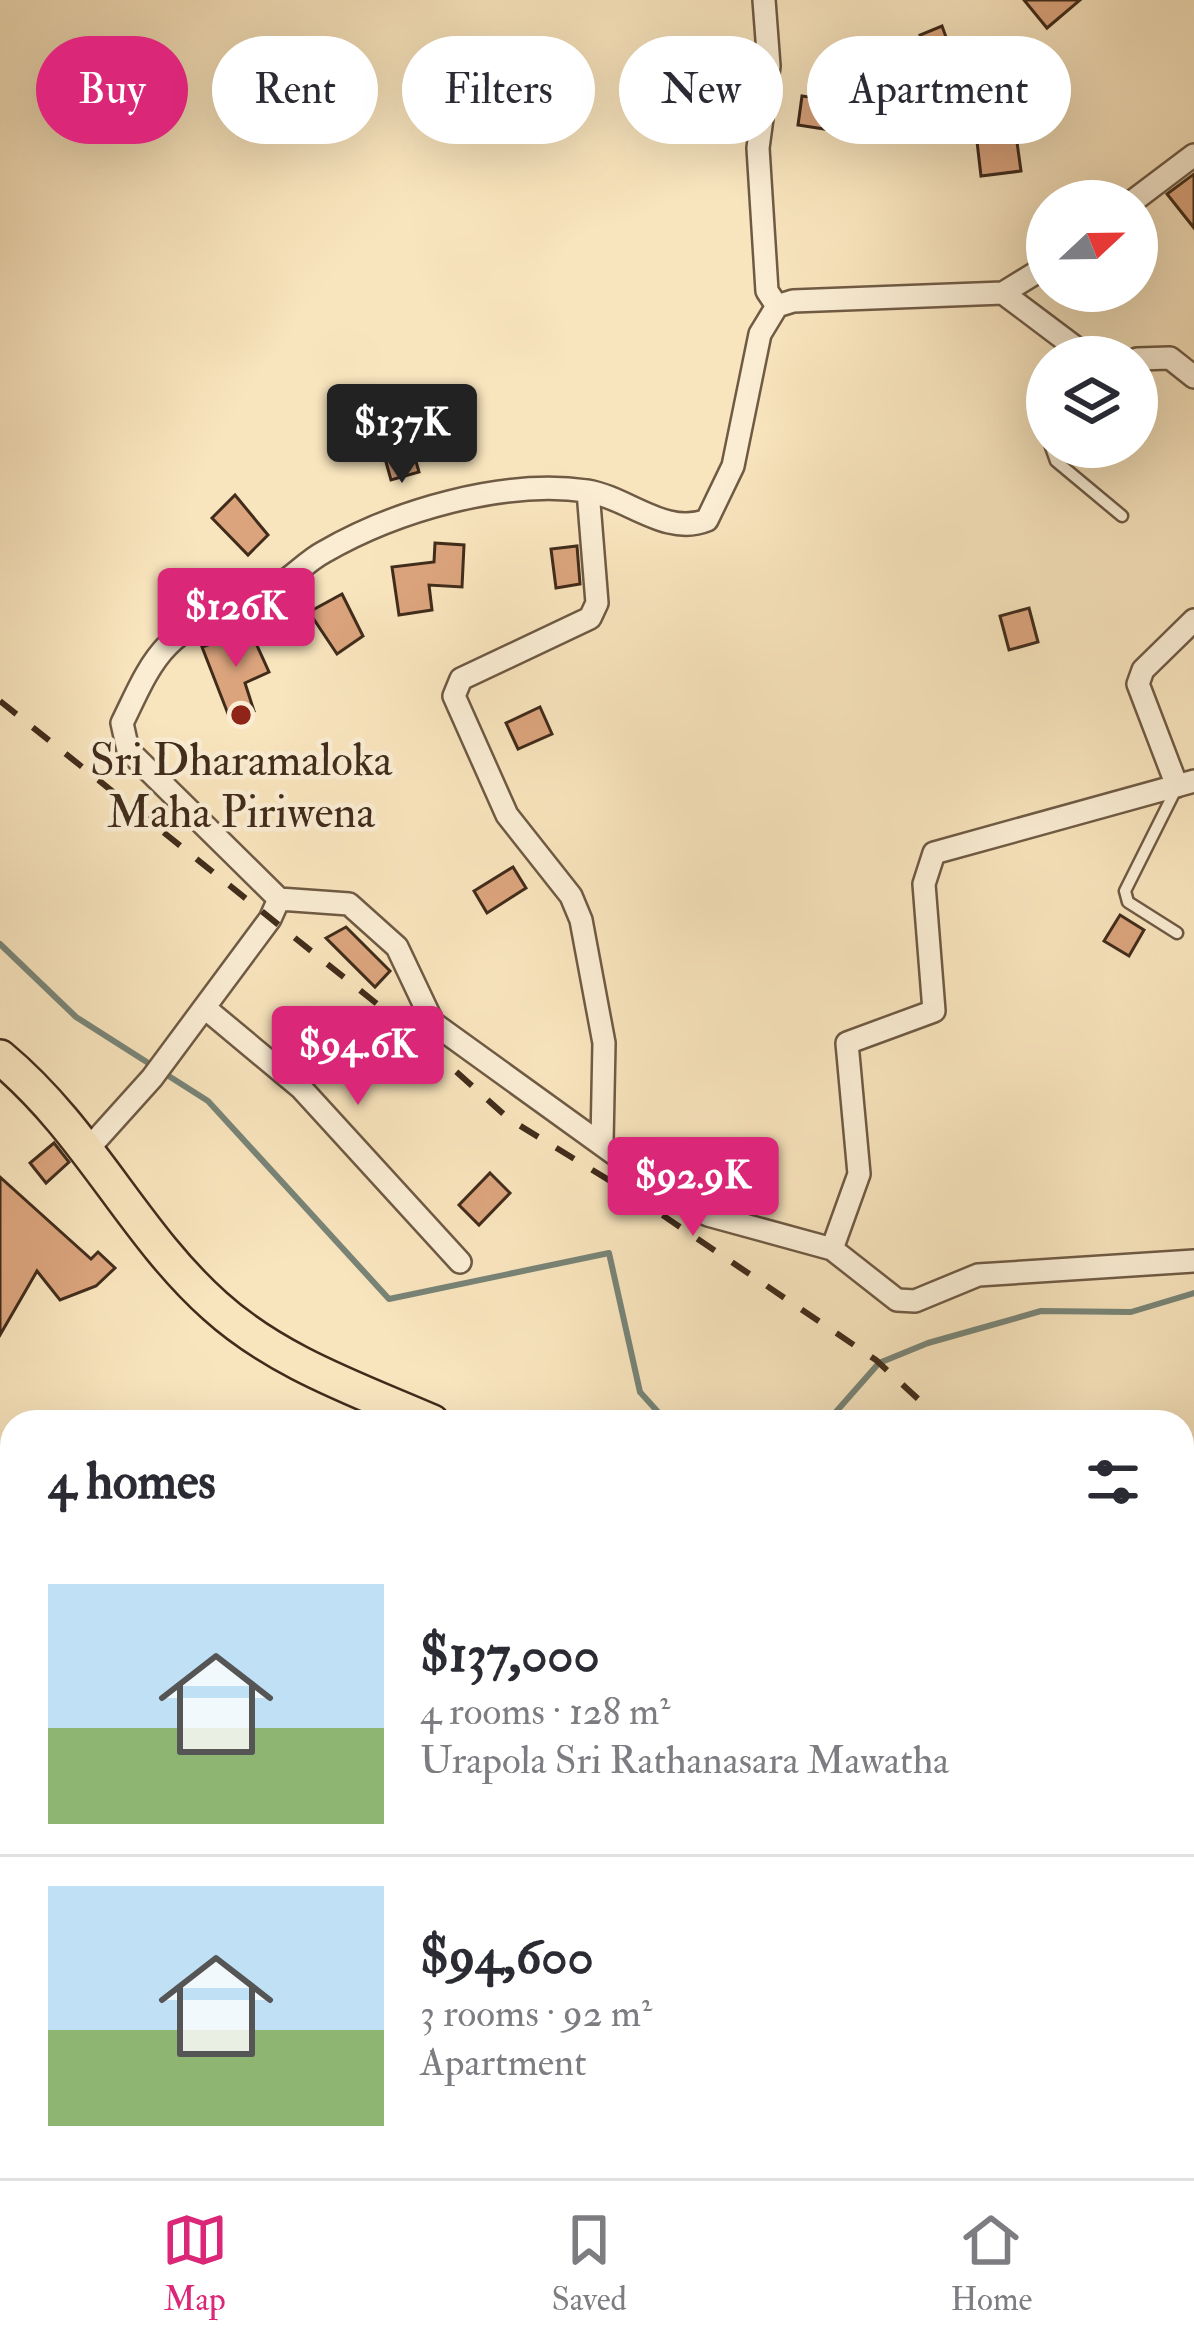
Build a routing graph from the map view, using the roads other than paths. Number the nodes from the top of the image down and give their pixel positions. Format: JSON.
{"nodes":[{"id":1,"x":764,"y":0,"type":"edge"},
{"id":2,"x":1194,"y":155,"type":"edge"},
{"id":3,"x":1158,"y":182,"type":"edge"},
{"id":4,"x":1026,"y":278,"type":"edge"},
{"id":5,"x":1003,"y":292,"type":"junction"},
{"id":6,"x":777,"y":306,"type":"junction"},
{"id":7,"x":1061,"y":336,"type":"edge"},
{"id":8,"x":1158,"y":358,"type":"edge"},
{"id":9,"x":1194,"y":377,"type":"edge"},
{"id":10,"x":1065,"y":468,"type":"edge"},
{"id":11,"x":588,"y":491,"type":"junction"},
{"id":12,"x":1122,"y":516,"type":"dead end"},
{"id":13,"x":1194,"y":620,"type":"edge"},
{"id":14,"x":1186,"y":784,"type":"edge"},
{"id":15,"x":279,"y":899,"type":"junction"},
{"id":16,"x":1177,"y":933,"type":"dead end"},
{"id":17,"x":205,"y":1008,"type":"junction"},
{"id":18,"x":0,"y":1058,"type":"edge"},
{"id":19,"x":602,"y":1142,"type":"junction"},
{"id":20,"x":89,"y":1148,"type":"junction"},
{"id":21,"x":832,"y":1249,"type":"junction"},
{"id":22,"x":1194,"y":1261,"type":"edge"},
{"id":23,"x":460,"y":1262,"type":"dead end"},
{"id":24,"x":404,"y":1410,"type":"edge"}],
"edges":[{"from":1,"to":6,"type":"street"},
{"from":2,"to":3,"type":"street"},
{"from":4,"to":5,"type":"street"},
{"from":5,"to":6,"type":"street"},
{"from":5,"to":7,"type":"street"},
{"from":6,"to":11,"type":"street"},
{"from":8,"to":9,"type":"street"},
{"from":10,"to":12,"type":"lane"},
{"from":11,"to":15,"type":"street"},
{"from":11,"to":19,"type":"street"},
{"from":13,"to":14,"type":"street"},
{"from":14,"to":16,"type":"lane"},
{"from":14,"to":21,"type":"street"},
{"from":15,"to":17,"type":"street"},
{"from":15,"to":19,"type":"street"},
{"from":17,"to":20,"type":"street"},
{"from":17,"to":23,"type":"street"},
{"from":18,"to":20,"type":"highway"},
{"from":19,"to":21,"type":"street"},
{"from":20,"to":24,"type":"highway"},
{"from":21,"to":22,"type":"street"}]}
